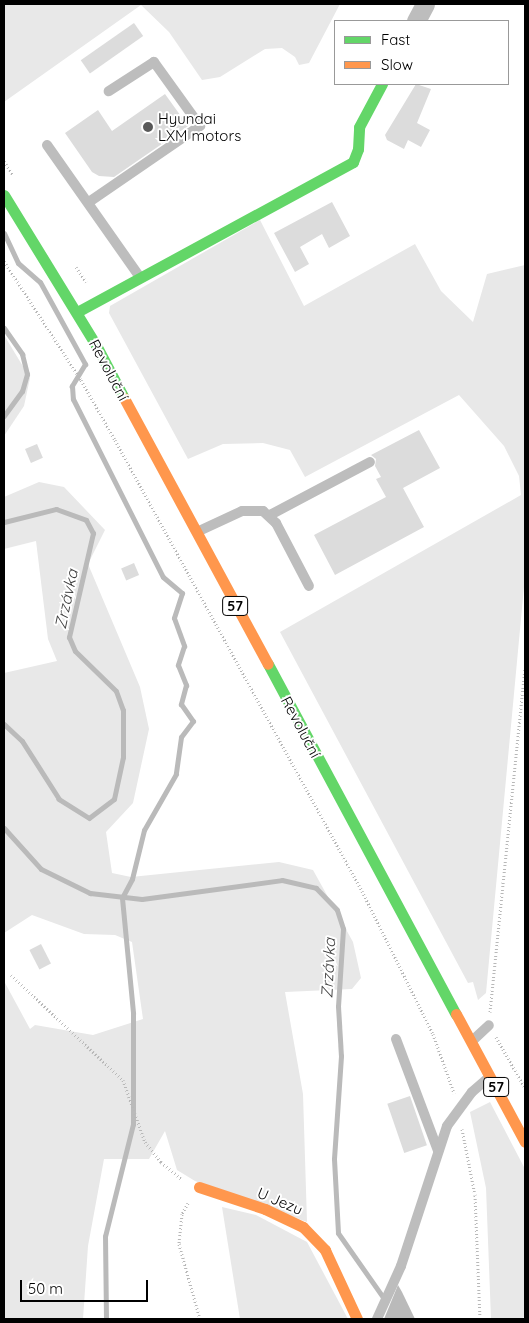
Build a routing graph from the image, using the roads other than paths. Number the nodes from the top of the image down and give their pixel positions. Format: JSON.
{"nodes":[{"id":1,"x":425,"y":4,"type":"edge"},
{"id":2,"x":417,"y":20,"type":"edge"},
{"id":3,"x":381,"y":85,"type":"edge"},
{"id":4,"x":109,"y":92,"type":"dead end"},
{"id":5,"x":47,"y":145,"type":"dead end"},
{"id":6,"x":4,"y":195,"type":"edge"},
{"id":7,"x":89,"y":202,"type":"junction"},
{"id":8,"x":139,"y":277,"type":"junction"},
{"id":9,"x":78,"y":312,"type":"junction"},
{"id":10,"x":370,"y":462,"type":"dead end"},
{"id":11,"x":270,"y":515,"type":"junction"},
{"id":12,"x":195,"y":532,"type":"junction"},
{"id":13,"x":309,"y":586,"type":"dead end"},
{"id":14,"x":489,"y":1025,"type":"road end"},
{"id":15,"x":469,"y":1038,"type":"junction"},
{"id":16,"x":396,"y":1039,"type":"dead end"},
{"id":17,"x":490,"y":1076,"type":"junction"},
{"id":18,"x":525,"y":1142,"type":"edge"},
{"id":19,"x":438,"y":1150,"type":"junction"},
{"id":20,"x":199,"y":1187,"type":"road end"},
{"id":21,"x":378,"y":1316,"type":"edge"},
{"id":22,"x":357,"y":1319,"type":"edge"}],
"edges":[{"from":1,"to":2,"type":"street"},
{"from":3,"to":8,"type":"main road"},
{"from":4,"to":7,"type":"lane"},
{"from":5,"to":7,"type":"lane"},
{"from":6,"to":9,"type":"main road","name":"Revoluční","number":"57"},
{"from":7,"to":8,"type":"lane"},
{"from":8,"to":9,"type":"main road"},
{"from":9,"to":12,"type":"main road","name":"Revoluční","number":"57"},
{"from":10,"to":11,"type":"lane"},
{"from":11,"to":12,"type":"lane"},
{"from":11,"to":13,"type":"lane"},
{"from":12,"to":15,"type":"main road","name":"Revoluční","number":"57"},
{"from":14,"to":15,"type":"lane"},
{"from":15,"to":17,"type":"main road","name":"Revoluční","number":"57"},
{"from":16,"to":19,"type":"lane"},
{"from":17,"to":18,"type":"main road","name":"Revoluční","number":"57"},
{"from":17,"to":19,"type":"lane"},
{"from":19,"to":21,"type":"lane"},
{"from":20,"to":22,"type":"main road","name":"U Jezu"}]}
